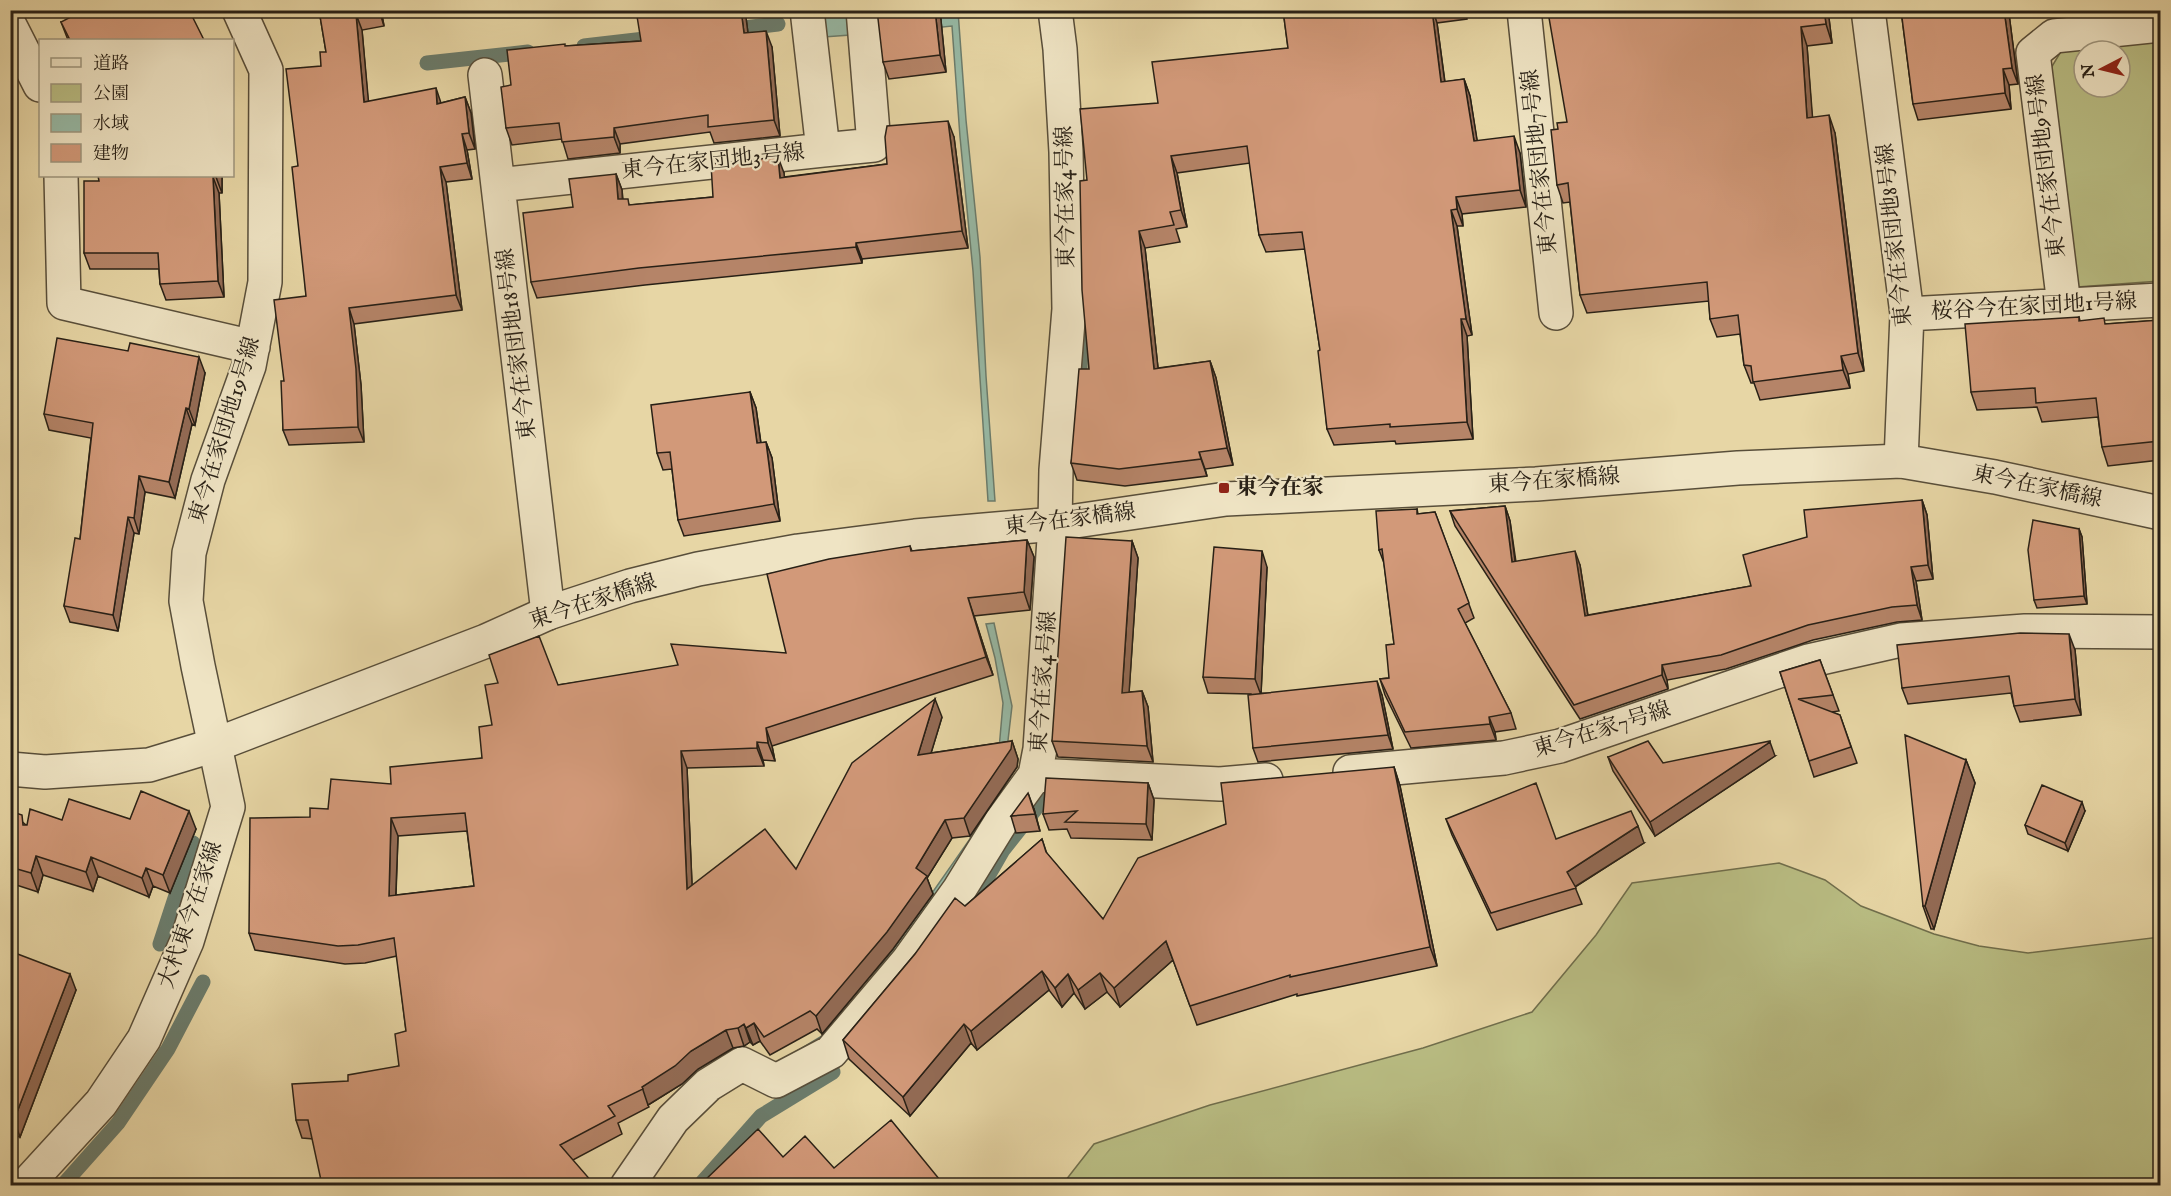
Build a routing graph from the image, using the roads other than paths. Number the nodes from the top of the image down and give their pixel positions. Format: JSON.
{"nodes":[{"id":1,"x":239,"y":10,"type":"edge"},
{"id":2,"x":807,"y":10,"type":"edge"},
{"id":3,"x":863,"y":10,"type":"edge"},
{"id":4,"x":1055,"y":10,"type":"edge"},
{"id":5,"x":1524,"y":10,"type":"edge"},
{"id":6,"x":1868,"y":10,"type":"edge"},
{"id":7,"x":2160,"y":25,"type":"edge"},
{"id":8,"x":10,"y":26,"type":"edge"},
{"id":9,"x":485,"y":75,"type":"dead end"},
{"id":10,"x":39,"y":83,"type":"edge"},
{"id":11,"x":823,"y":150,"type":"junction"},
{"id":12,"x":62,"y":177,"type":"edge"},
{"id":13,"x":498,"y":185,"type":"junction"},
{"id":14,"x":2160,"y":300,"type":"edge"},
{"id":15,"x":2064,"y":305,"type":"junction"},
{"id":16,"x":1556,"y":313,"type":"dead end"},
{"id":17,"x":1907,"y":314,"type":"junction"},
{"id":18,"x":253,"y":347,"type":"junction"},
{"id":19,"x":1901,"y":461,"type":"junction"},
{"id":20,"x":2160,"y":513,"type":"edge"},
{"id":21,"x":1055,"y":524,"type":"junction"},
{"id":22,"x":548,"y":613,"type":"junction"},
{"id":23,"x":2160,"y":632,"type":"edge"},
{"id":24,"x":215,"y":745,"type":"junction"},
{"id":25,"x":10,"y":769,"type":"edge"},
{"id":26,"x":1326,"y":774,"type":"edge"},
{"id":27,"x":1035,"y":775,"type":"junction"},
{"id":28,"x":1291,"y":778,"type":"edge"},
{"id":29,"x":25,"y":1185,"type":"edge"},
{"id":30,"x":627,"y":1185,"type":"edge"}],
"edges":[{"from":1,"to":18,"type":"street","name":"東今在家団地19号線"},
{"from":2,"to":11,"type":"street","name":"東今在家団地3号線"},
{"from":3,"to":11,"type":"street"},
{"from":4,"to":21,"type":"street","name":"東今在家4号線"},
{"from":5,"to":16,"type":"street","name":"東今在家団地7号線"},
{"from":6,"to":17,"type":"street","name":"東今在家団地8号線"},
{"from":7,"to":15,"type":"street","name":"東今在家団地9号線"},
{"from":8,"to":10,"type":"street"},
{"from":9,"to":13,"type":"street","name":"東今在家団地18号線"},
{"from":11,"to":13,"type":"street","name":"東今在家団地3号線"},
{"from":12,"to":18,"type":"street"},
{"from":13,"to":22,"type":"street","name":"東今在家団地18号線"},
{"from":14,"to":15,"type":"street","name":"桜谷今在家団地1号線"},
{"from":15,"to":17,"type":"street","name":"桜谷今在家団地1号線"},
{"from":17,"to":19,"type":"street","name":"東今在家団地8号線"},
{"from":18,"to":24,"type":"street","name":"東今在家団地19号線"},
{"from":19,"to":20,"type":"street","name":"東今在家橋線"},
{"from":19,"to":21,"type":"street","name":"東今在家橋線"},
{"from":21,"to":22,"type":"street","name":"東今在家橋線"},
{"from":21,"to":27,"type":"street","name":"東今在家4号線"},
{"from":22,"to":24,"type":"street","name":"東今在家橋線"},
{"from":23,"to":26,"type":"street","name":"東今在家7号線"},
{"from":24,"to":25,"type":"street","name":"東今在家橋線"},
{"from":24,"to":29,"type":"street","name":"大杙東今在家線"},
{"from":27,"to":28,"type":"street"},
{"from":27,"to":30,"type":"street","name":"東今在家4号線"}]}
